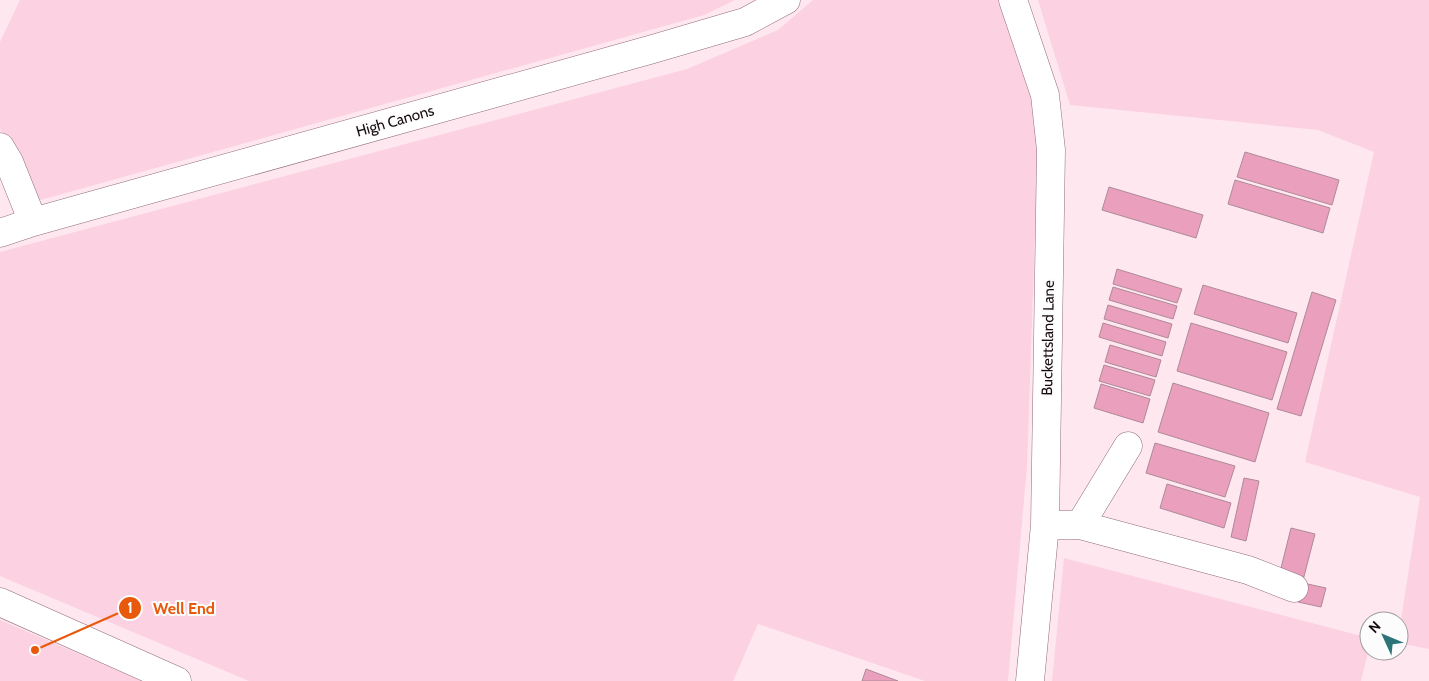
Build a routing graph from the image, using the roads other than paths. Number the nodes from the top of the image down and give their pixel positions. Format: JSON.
{"nodes":[{"id":1,"x":786,"y":0,"type":"edge"},
{"id":2,"x":1013,"y":0,"type":"edge"},
{"id":3,"x":0,"y":148,"type":"edge"},
{"id":4,"x":33,"y":222,"type":"junction"},
{"id":5,"x":0,"y":233,"type":"edge"},
{"id":6,"x":1128,"y":446,"type":"dead end"},
{"id":7,"x":1045,"y":525,"type":"junction"},
{"id":8,"x":1080,"y":525,"type":"junction"},
{"id":9,"x":1294,"y":588,"type":"dead end"},
{"id":10,"x":0,"y":602,"type":"edge"},
{"id":11,"x":178,"y":681,"type":"edge"},
{"id":12,"x":1030,"y":681,"type":"edge"}],
"edges":[{"from":1,"to":4,"type":"street","name":"High Canons"},
{"from":2,"to":7,"type":"street","name":"Buckettsland Lane"},
{"from":3,"to":4,"type":"street"},
{"from":4,"to":5,"type":"street","name":"High Canons"},
{"from":6,"to":8,"type":"street"},
{"from":7,"to":8,"type":"street"},
{"from":7,"to":12,"type":"street","name":"Buckettsland Lane"},
{"from":8,"to":9,"type":"street"},
{"from":10,"to":11,"type":"street"}]}
